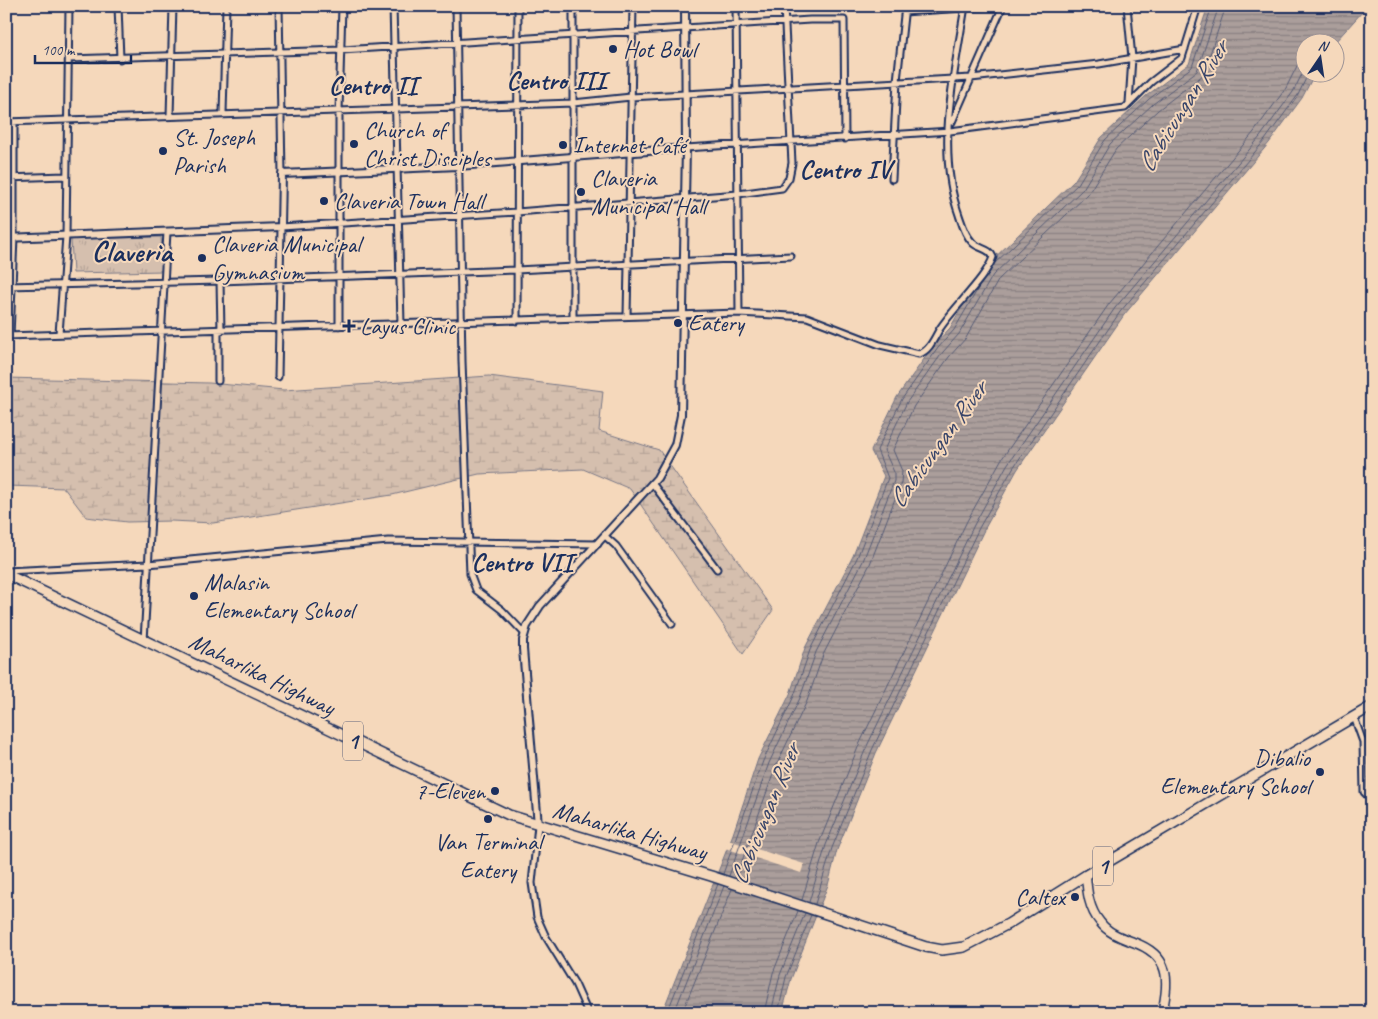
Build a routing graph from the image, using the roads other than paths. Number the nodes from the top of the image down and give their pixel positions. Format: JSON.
{"nodes":[{"id":1,"x":69,"y":6,"type":"edge"},
{"id":2,"x":118,"y":6,"type":"edge"},
{"id":3,"x":173,"y":6,"type":"edge"},
{"id":4,"x":226,"y":6,"type":"edge"},
{"id":5,"x":279,"y":6,"type":"edge"},
{"id":6,"x":342,"y":6,"type":"edge"},
{"id":7,"x":393,"y":6,"type":"edge"},
{"id":8,"x":456,"y":6,"type":"edge"},
{"id":9,"x":518,"y":6,"type":"edge"},
{"id":10,"x":573,"y":6,"type":"edge"},
{"id":11,"x":633,"y":6,"type":"edge"},
{"id":12,"x":685,"y":6,"type":"edge"},
{"id":13,"x":736,"y":6,"type":"edge"},
{"id":14,"x":784,"y":6,"type":"edge"},
{"id":15,"x":994,"y":6,"type":"edge"},
{"id":16,"x":1003,"y":6,"type":"edge"},
{"id":17,"x":1127,"y":6,"type":"edge"},
{"id":18,"x":1198,"y":6,"type":"edge"},
{"id":19,"x":965,"y":8,"type":"edge"},
{"id":20,"x":905,"y":9,"type":"edge"},
{"id":21,"x":784,"y":22,"type":"junction"},
{"id":22,"x":736,"y":25,"type":"junction"},
{"id":23,"x":686,"y":28,"type":"junction"},
{"id":24,"x":633,"y":32,"type":"junction"},
{"id":25,"x":574,"y":35,"type":"junction"},
{"id":26,"x":518,"y":39,"type":"junction"},
{"id":27,"x":456,"y":43,"type":"junction"},
{"id":28,"x":394,"y":47,"type":"junction"},
{"id":29,"x":1185,"y":49,"type":"junction"},
{"id":30,"x":342,"y":50,"type":"junction"},
{"id":31,"x":280,"y":51,"type":"junction"},
{"id":32,"x":225,"y":53,"type":"junction"},
{"id":33,"x":172,"y":56,"type":"junction"},
{"id":34,"x":1132,"y":58,"type":"junction"},
{"id":35,"x":69,"y":59,"type":"junction"},
{"id":36,"x":120,"y":59,"type":"junction"},
{"id":37,"x":954,"y":78,"type":"junction"},
{"id":38,"x":971,"y":78,"type":"junction"},
{"id":39,"x":897,"y":81,"type":"junction"},
{"id":40,"x":845,"y":84,"type":"junction"},
{"id":41,"x":786,"y":89,"type":"junction"},
{"id":42,"x":738,"y":92,"type":"junction"},
{"id":43,"x":685,"y":95,"type":"junction"},
{"id":44,"x":631,"y":97,"type":"junction"},
{"id":45,"x":573,"y":103,"type":"junction"},
{"id":46,"x":1129,"y":104,"type":"junction"},
{"id":47,"x":518,"y":105,"type":"junction"},
{"id":48,"x":457,"y":107,"type":"junction"},
{"id":49,"x":395,"y":109,"type":"junction"},
{"id":50,"x":339,"y":111,"type":"junction"},
{"id":51,"x":280,"y":112,"type":"junction"},
{"id":52,"x":223,"y":113,"type":"junction"},
{"id":53,"x":170,"y":116,"type":"junction"},
{"id":54,"x":68,"y":119,"type":"junction"},
{"id":55,"x":6,"y":122,"type":"edge"},
{"id":56,"x":14,"y":122,"type":"junction"},
{"id":57,"x":950,"y":129,"type":"junction"},
{"id":58,"x":893,"y":135,"type":"junction"},
{"id":59,"x":845,"y":139,"type":"junction"},
{"id":60,"x":789,"y":143,"type":"junction"},
{"id":61,"x":738,"y":146,"type":"junction"},
{"id":62,"x":686,"y":148,"type":"junction"},
{"id":63,"x":631,"y":152,"type":"junction"},
{"id":64,"x":573,"y":157,"type":"junction"},
{"id":65,"x":519,"y":161,"type":"junction"},
{"id":66,"x":458,"y":166,"type":"junction"},
{"id":67,"x":398,"y":169,"type":"junction"},
{"id":68,"x":339,"y":173,"type":"junction"},
{"id":69,"x":282,"y":174,"type":"junction"},
{"id":70,"x":65,"y":176,"type":"junction"},
{"id":71,"x":6,"y":178,"type":"edge"},
{"id":72,"x":14,"y":178,"type":"junction"},
{"id":73,"x":892,"y":179,"type":"dead end"},
{"id":74,"x":738,"y":194,"type":"junction"},
{"id":75,"x":684,"y":199,"type":"junction"},
{"id":76,"x":629,"y":202,"type":"junction"},
{"id":77,"x":572,"y":207,"type":"junction"},
{"id":78,"x":517,"y":212,"type":"junction"},
{"id":79,"x":459,"y":216,"type":"junction"},
{"id":80,"x":400,"y":220,"type":"junction"},
{"id":81,"x":340,"y":224,"type":"junction"},
{"id":82,"x":281,"y":226,"type":"junction"},
{"id":83,"x":167,"y":232,"type":"junction"},
{"id":84,"x":66,"y":236,"type":"junction"},
{"id":85,"x":14,"y":237,"type":"junction"},
{"id":86,"x":6,"y":238,"type":"edge"},
{"id":87,"x":791,"y":256,"type":"dead end"},
{"id":88,"x":738,"y":260,"type":"junction"},
{"id":89,"x":684,"y":261,"type":"junction"},
{"id":90,"x":629,"y":264,"type":"junction"},
{"id":91,"x":573,"y":266,"type":"junction"},
{"id":92,"x":516,"y":270,"type":"junction"},
{"id":93,"x":460,"y":271,"type":"junction"},
{"id":94,"x":400,"y":273,"type":"junction"},
{"id":95,"x":340,"y":275,"type":"junction"},
{"id":96,"x":281,"y":277,"type":"junction"},
{"id":97,"x":164,"y":281,"type":"junction"},
{"id":98,"x":220,"y":281,"type":"junction"},
{"id":99,"x":63,"y":285,"type":"junction"},
{"id":100,"x":9,"y":286,"type":"edge"},
{"id":101,"x":739,"y":313,"type":"junction"},
{"id":102,"x":682,"y":314,"type":"junction"},
{"id":103,"x":627,"y":316,"type":"junction"},
{"id":104,"x":573,"y":318,"type":"junction"},
{"id":105,"x":517,"y":321,"type":"junction"},
{"id":106,"x":462,"y":322,"type":"junction"},
{"id":107,"x":401,"y":324,"type":"junction"},
{"id":108,"x":339,"y":326,"type":"junction"},
{"id":109,"x":279,"y":329,"type":"junction"},
{"id":110,"x":219,"y":331,"type":"junction"},
{"id":111,"x":161,"y":333,"type":"junction"},
{"id":112,"x":60,"y":334,"type":"junction"},
{"id":113,"x":8,"y":336,"type":"edge"},
{"id":114,"x":278,"y":377,"type":"dead end"},
{"id":115,"x":218,"y":381,"type":"dead end"},
{"id":116,"x":652,"y":483,"type":"junction"},
{"id":117,"x":605,"y":536,"type":"junction"},
{"id":118,"x":468,"y":541,"type":"junction"},
{"id":119,"x":598,"y":544,"type":"junction"},
{"id":120,"x":148,"y":564,"type":"junction"},
{"id":121,"x":718,"y":569,"type":"dead end"},
{"id":122,"x":6,"y":572,"type":"edge"},
{"id":123,"x":672,"y":624,"type":"dead end"},
{"id":124,"x":524,"y":633,"type":"junction"},
{"id":125,"x":144,"y":641,"type":"junction"},
{"id":126,"x":1372,"y":706,"type":"edge"},
{"id":127,"x":1354,"y":717,"type":"junction"},
{"id":128,"x":1372,"y":795,"type":"edge"},
{"id":129,"x":538,"y":825,"type":"junction"},
{"id":130,"x":1086,"y":875,"type":"junction"},
{"id":131,"x":588,"y":1013,"type":"edge"},
{"id":132,"x":1162,"y":1013,"type":"edge"}],
"edges":[{"from":1,"to":35,"type":"street"},
{"from":2,"to":36,"type":"street"},
{"from":3,"to":33,"type":"street"},
{"from":4,"to":32,"type":"street"},
{"from":5,"to":31,"type":"street"},
{"from":6,"to":30,"type":"street"},
{"from":7,"to":28,"type":"street"},
{"from":8,"to":27,"type":"street"},
{"from":9,"to":26,"type":"street"},
{"from":10,"to":25,"type":"street"},
{"from":11,"to":24,"type":"street"},
{"from":12,"to":23,"type":"street"},
{"from":13,"to":22,"type":"street"},
{"from":14,"to":21,"type":"street"},
{"from":15,"to":19,"type":"street"},
{"from":16,"to":38,"type":"street"},
{"from":17,"to":34,"type":"street"},
{"from":18,"to":29,"type":"street"},
{"from":19,"to":20,"type":"street"},
{"from":19,"to":37,"type":"street"},
{"from":20,"to":39,"type":"street"},
{"from":21,"to":22,"type":"street"},
{"from":21,"to":40,"type":"street"},
{"from":21,"to":41,"type":"street"},
{"from":22,"to":23,"type":"street"},
{"from":22,"to":42,"type":"street"},
{"from":23,"to":24,"type":"street"},
{"from":23,"to":43,"type":"street"},
{"from":24,"to":25,"type":"street"},
{"from":24,"to":44,"type":"street"},
{"from":25,"to":26,"type":"street"},
{"from":25,"to":45,"type":"street"},
{"from":26,"to":27,"type":"street"},
{"from":26,"to":47,"type":"street"},
{"from":27,"to":28,"type":"street"},
{"from":27,"to":48,"type":"street"},
{"from":28,"to":30,"type":"street"},
{"from":28,"to":49,"type":"street"},
{"from":29,"to":34,"type":"street"},
{"from":29,"to":46,"type":"street"},
{"from":30,"to":31,"type":"street"},
{"from":30,"to":50,"type":"street"},
{"from":31,"to":32,"type":"street"},
{"from":31,"to":51,"type":"street"},
{"from":32,"to":33,"type":"street"},
{"from":32,"to":52,"type":"street"},
{"from":33,"to":36,"type":"street"},
{"from":33,"to":53,"type":"street"},
{"from":34,"to":38,"type":"street"},
{"from":34,"to":46,"type":"street"},
{"from":35,"to":36,"type":"street"},
{"from":35,"to":54,"type":"street"},
{"from":37,"to":38,"type":"street"},
{"from":37,"to":39,"type":"street"},
{"from":37,"to":57,"type":"street"},
{"from":38,"to":57,"type":"street"},
{"from":39,"to":40,"type":"street"},
{"from":39,"to":58,"type":"street"},
{"from":40,"to":41,"type":"street"},
{"from":40,"to":59,"type":"street"},
{"from":41,"to":42,"type":"street"},
{"from":41,"to":60,"type":"street"},
{"from":42,"to":43,"type":"street"},
{"from":42,"to":61,"type":"street"},
{"from":43,"to":44,"type":"street"},
{"from":43,"to":62,"type":"street"},
{"from":44,"to":45,"type":"street"},
{"from":44,"to":63,"type":"street"},
{"from":45,"to":47,"type":"street"},
{"from":45,"to":64,"type":"street"},
{"from":46,"to":57,"type":"street"},
{"from":47,"to":48,"type":"street"},
{"from":47,"to":65,"type":"street"},
{"from":48,"to":49,"type":"street"},
{"from":48,"to":66,"type":"street"},
{"from":49,"to":50,"type":"street"},
{"from":49,"to":67,"type":"street"},
{"from":50,"to":51,"type":"street"},
{"from":50,"to":68,"type":"street"},
{"from":51,"to":52,"type":"street"},
{"from":51,"to":69,"type":"street"},
{"from":52,"to":53,"type":"street"},
{"from":53,"to":54,"type":"street"},
{"from":54,"to":56,"type":"street"},
{"from":54,"to":70,"type":"street"},
{"from":55,"to":56,"type":"street"},
{"from":56,"to":72,"type":"street"},
{"from":57,"to":58,"type":"street"},
{"from":57,"to":101,"type":"street"},
{"from":58,"to":59,"type":"street"},
{"from":58,"to":73,"type":"street"},
{"from":59,"to":60,"type":"street"},
{"from":60,"to":61,"type":"street"},
{"from":60,"to":74,"type":"street"},
{"from":61,"to":62,"type":"street"},
{"from":61,"to":74,"type":"street"},
{"from":62,"to":63,"type":"street"},
{"from":62,"to":75,"type":"street"},
{"from":63,"to":64,"type":"street"},
{"from":63,"to":76,"type":"street"},
{"from":64,"to":65,"type":"street"},
{"from":64,"to":77,"type":"street"},
{"from":65,"to":66,"type":"street"},
{"from":65,"to":78,"type":"street"},
{"from":66,"to":67,"type":"street"},
{"from":66,"to":79,"type":"street"},
{"from":67,"to":68,"type":"street"},
{"from":67,"to":80,"type":"street"},
{"from":68,"to":69,"type":"street"},
{"from":68,"to":81,"type":"street"},
{"from":69,"to":82,"type":"street"},
{"from":70,"to":72,"type":"street"},
{"from":70,"to":84,"type":"street"},
{"from":71,"to":72,"type":"street"},
{"from":72,"to":85,"type":"street"},
{"from":74,"to":75,"type":"street"},
{"from":74,"to":88,"type":"street"},
{"from":75,"to":76,"type":"street"},
{"from":75,"to":89,"type":"street"},
{"from":76,"to":77,"type":"street"},
{"from":76,"to":90,"type":"street"},
{"from":77,"to":78,"type":"street"},
{"from":77,"to":91,"type":"street"},
{"from":78,"to":79,"type":"street"},
{"from":78,"to":92,"type":"street"},
{"from":79,"to":80,"type":"street"},
{"from":79,"to":93,"type":"street"},
{"from":80,"to":81,"type":"street"},
{"from":80,"to":94,"type":"street"},
{"from":81,"to":82,"type":"street"},
{"from":81,"to":95,"type":"street"},
{"from":82,"to":83,"type":"street"},
{"from":82,"to":96,"type":"street"},
{"from":83,"to":84,"type":"street"},
{"from":83,"to":97,"type":"street"},
{"from":84,"to":85,"type":"street"},
{"from":84,"to":99,"type":"street"},
{"from":85,"to":86,"type":"street"},
{"from":85,"to":100,"type":"street"},
{"from":87,"to":88,"type":"street"},
{"from":88,"to":89,"type":"street"},
{"from":88,"to":101,"type":"street"},
{"from":89,"to":90,"type":"street"},
{"from":89,"to":102,"type":"street"},
{"from":90,"to":91,"type":"street"},
{"from":90,"to":103,"type":"street"},
{"from":91,"to":92,"type":"street"},
{"from":91,"to":104,"type":"street"},
{"from":92,"to":93,"type":"street"},
{"from":92,"to":105,"type":"street"},
{"from":93,"to":94,"type":"street"},
{"from":93,"to":106,"type":"street"},
{"from":94,"to":95,"type":"street"},
{"from":94,"to":107,"type":"street"},
{"from":95,"to":96,"type":"street"},
{"from":95,"to":108,"type":"street"},
{"from":96,"to":98,"type":"street"},
{"from":96,"to":109,"type":"street"},
{"from":97,"to":98,"type":"street"},
{"from":97,"to":99,"type":"street"},
{"from":97,"to":111,"type":"street"},
{"from":98,"to":110,"type":"street"},
{"from":99,"to":100,"type":"street"},
{"from":99,"to":112,"type":"street"},
{"from":100,"to":113,"type":"street"},
{"from":101,"to":102,"type":"street"},
{"from":102,"to":103,"type":"street"},
{"from":102,"to":116,"type":"street"},
{"from":103,"to":104,"type":"street"},
{"from":104,"to":105,"type":"street"},
{"from":105,"to":106,"type":"street"},
{"from":106,"to":107,"type":"street"},
{"from":106,"to":118,"type":"street"},
{"from":107,"to":108,"type":"street"},
{"from":108,"to":109,"type":"street"},
{"from":109,"to":110,"type":"street"},
{"from":109,"to":114,"type":"street"},
{"from":110,"to":111,"type":"street"},
{"from":110,"to":115,"type":"street"},
{"from":111,"to":112,"type":"street"},
{"from":111,"to":120,"type":"street"},
{"from":112,"to":113,"type":"street"},
{"from":116,"to":117,"type":"street"},
{"from":116,"to":121,"type":"street"},
{"from":117,"to":119,"type":"street"},
{"from":117,"to":123,"type":"street"},
{"from":118,"to":119,"type":"street"},
{"from":118,"to":120,"type":"street"},
{"from":118,"to":124,"type":"street"},
{"from":119,"to":124,"type":"street"},
{"from":120,"to":122,"type":"street"},
{"from":120,"to":125,"type":"street"},
{"from":122,"to":125,"type":"highway","name":"Maharlika Highway","number":"1"},
{"from":124,"to":129,"type":"street"},
{"from":125,"to":129,"type":"highway","name":"Maharlika Highway","number":"1"},
{"from":126,"to":127,"type":"highway","name":"Maharlika Highway","number":"1"},
{"from":127,"to":128,"type":"street"},
{"from":127,"to":130,"type":"highway","name":"Maharlika Highway","number":"1"},
{"from":129,"to":130,"type":"highway","name":"Maharlika Highway","number":"1"},
{"from":129,"to":131,"type":"street"},
{"from":130,"to":132,"type":"main road"}]}
